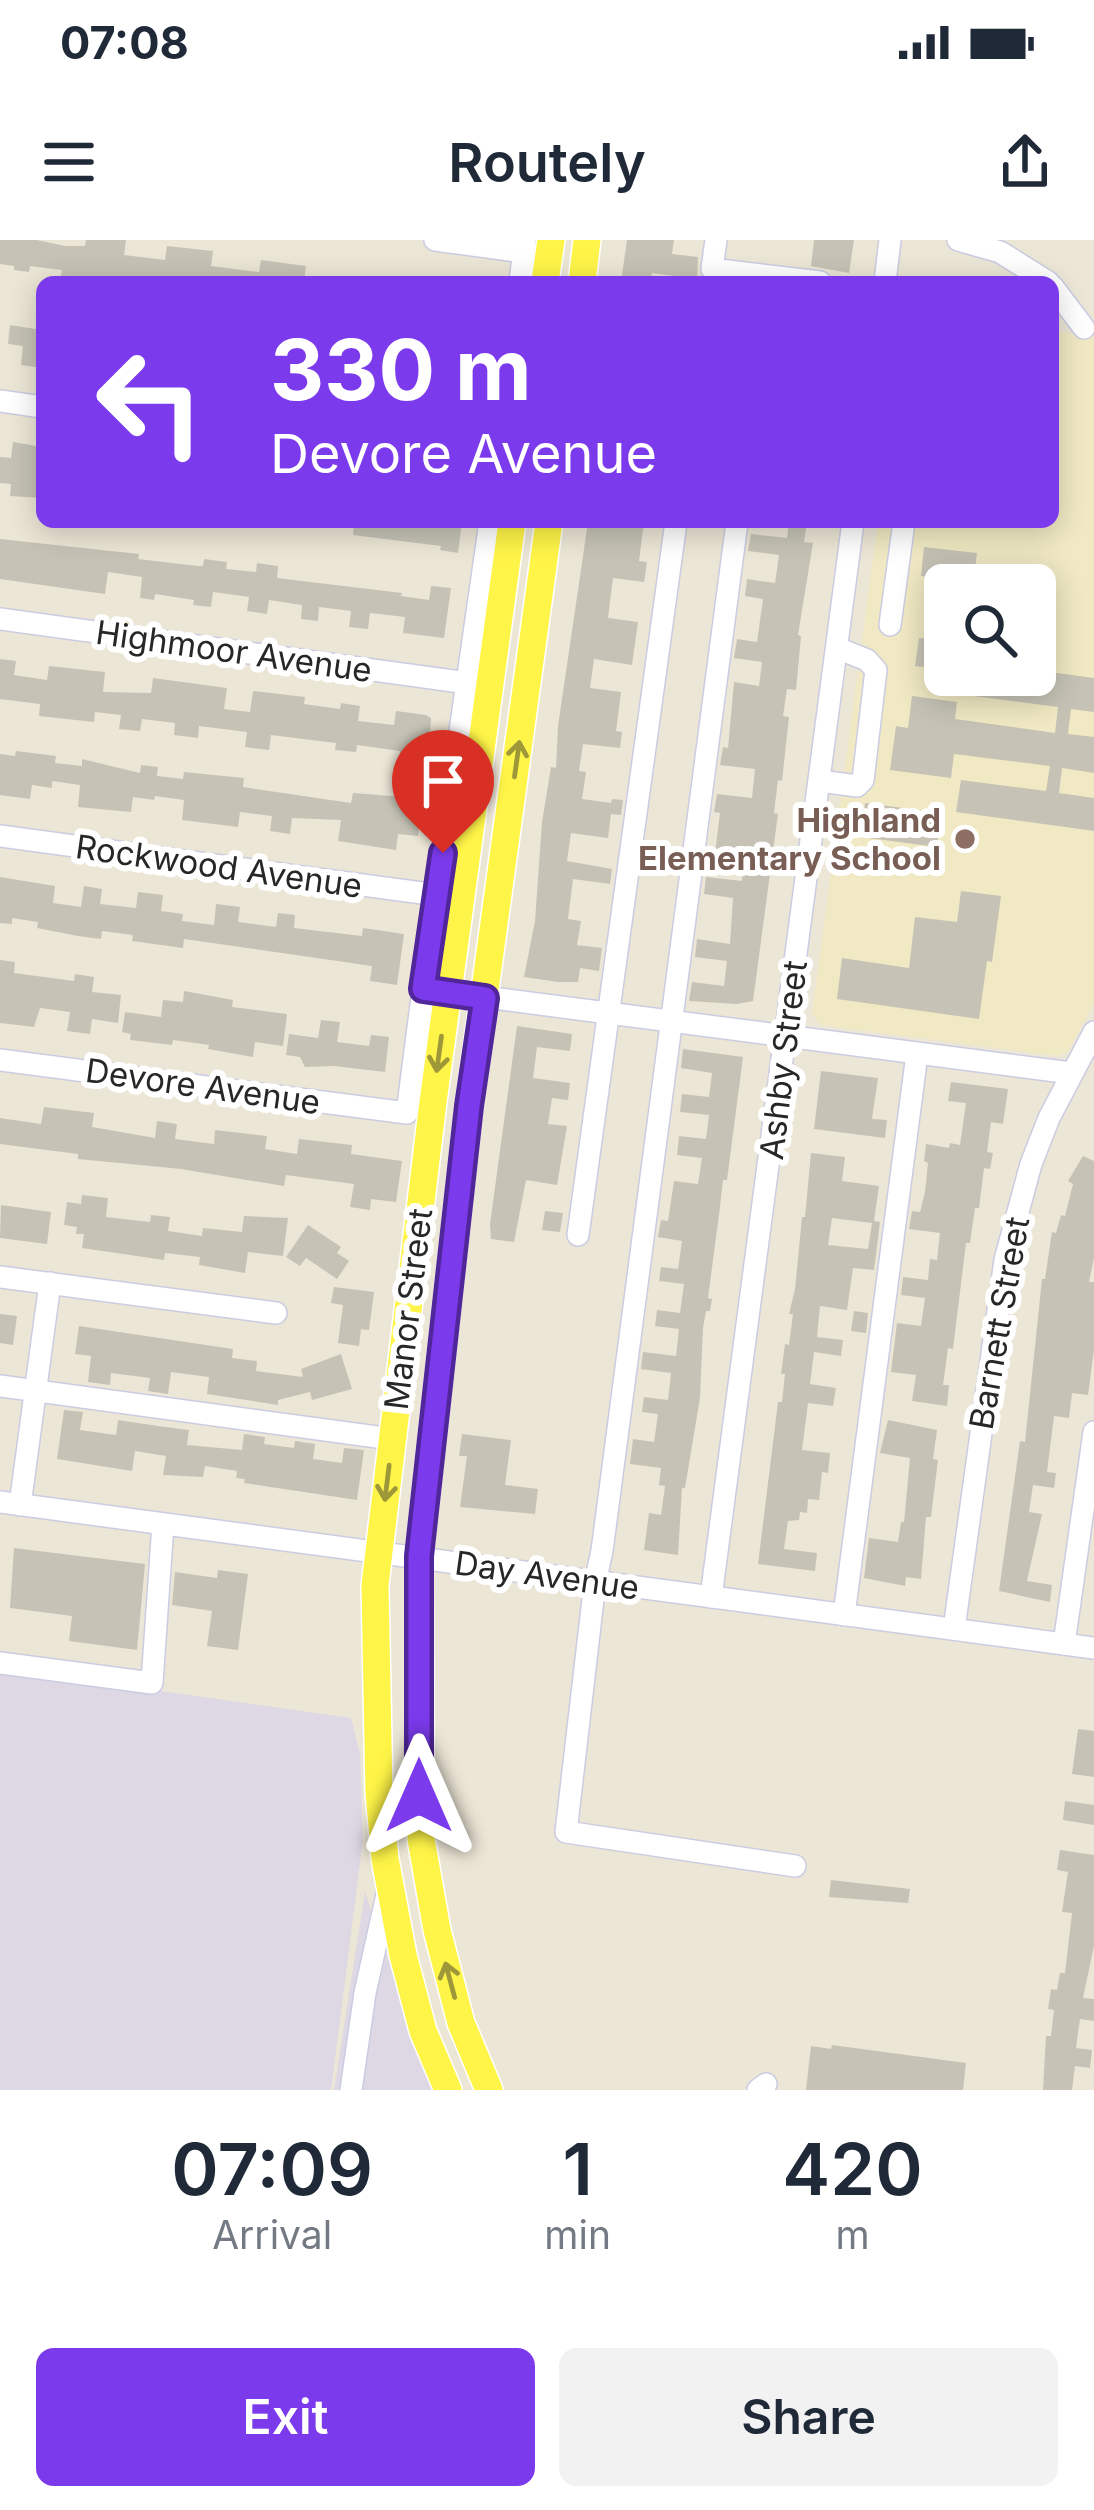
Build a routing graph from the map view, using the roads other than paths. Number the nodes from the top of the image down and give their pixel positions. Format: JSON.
{"nodes":[{"id":1,"x":435,"y":240,"type":"edge"},
{"id":2,"x":551,"y":240,"type":"edge"},
{"id":3,"x":587,"y":240,"type":"edge"},
{"id":4,"x":716,"y":240,"type":"edge"},
{"id":5,"x":890,"y":240,"type":"edge"},
{"id":6,"x":958,"y":240,"type":"edge"},
{"id":7,"x":525,"y":246,"type":"edge"},
{"id":8,"x":521,"y":276,"type":"edge"},
{"id":9,"x":546,"y":276,"type":"edge"},
{"id":10,"x":583,"y":276,"type":"edge"},
{"id":11,"x":711,"y":276,"type":"edge"},
{"id":12,"x":886,"y":276,"type":"edge"},
{"id":13,"x":1036,"y":276,"type":"edge"},
{"id":14,"x":1059,"y":296,"type":"edge"},
{"id":15,"x":1084,"y":328,"type":"dead end"},
{"id":16,"x":0,"y":401,"type":"edge"},
{"id":17,"x":36,"y":406,"type":"edge"},
{"id":18,"x":489,"y":528,"type":"edge"},
{"id":19,"x":511,"y":528,"type":"edge"},
{"id":20,"x":548,"y":528,"type":"edge"},
{"id":21,"x":675,"y":528,"type":"edge"},
{"id":22,"x":736,"y":528,"type":"edge"},
{"id":23,"x":853,"y":528,"type":"edge"},
{"id":24,"x":903,"y":528,"type":"edge"},
{"id":25,"x":0,"y":619,"type":"edge"},
{"id":26,"x":890,"y":625,"type":"dead end"},
{"id":27,"x":837,"y":648,"type":"junction"},
{"id":28,"x":468,"y":683,"type":"junction"},
{"id":29,"x":820,"y":782,"type":"junction"},
{"id":30,"x":0,"y":836,"type":"edge"},
{"id":31,"x":437,"y":895,"type":"junction"},
{"id":32,"x":435,"y":991,"type":"junction"},
{"id":33,"x":485,"y":998,"type":"junction"},
{"id":34,"x":607,"y":1014,"type":"junction"},
{"id":35,"x":672,"y":1022,"type":"junction"},
{"id":36,"x":1094,"y":1031,"type":"edge"},
{"id":37,"x":786,"y":1037,"type":"junction"},
{"id":38,"x":917,"y":1054,"type":"junction"},
{"id":39,"x":0,"y":1060,"type":"edge"},
{"id":40,"x":1071,"y":1073,"type":"junction"},
{"id":41,"x":578,"y":1234,"type":"dead end"},
{"id":42,"x":0,"y":1276,"type":"edge"},
{"id":43,"x":50,"y":1283,"type":"junction"},
{"id":44,"x":275,"y":1313,"type":"dead end"},
{"id":45,"x":0,"y":1386,"type":"edge"},
{"id":46,"x":36,"y":1391,"type":"junction"},
{"id":47,"x":1094,"y":1432,"type":"edge"},
{"id":48,"x":392,"y":1439,"type":"junction"},
{"id":49,"x":10,"y":1503,"type":"edge"},
{"id":50,"x":164,"y":1524,"type":"junction"},
{"id":51,"x":379,"y":1551,"type":"junction"},
{"id":52,"x":419,"y":1556,"type":"junction"},
{"id":53,"x":595,"y":1582,"type":"junction"},
{"id":54,"x":711,"y":1598,"type":"junction"},
{"id":55,"x":844,"y":1615,"type":"junction"},
{"id":56,"x":954,"y":1630,"type":"junction"},
{"id":57,"x":1064,"y":1644,"type":"junction"},
{"id":58,"x":1094,"y":1648,"type":"edge"},
{"id":59,"x":0,"y":1663,"type":"edge"},
{"id":60,"x":795,"y":1866,"type":"dead end"},
{"id":61,"x":389,"y":1884,"type":"junction"},
{"id":62,"x":351,"y":2090,"type":"edge"},
{"id":63,"x":448,"y":2090,"type":"edge"},
{"id":64,"x":489,"y":2090,"type":"edge"}],
"edges":[{"from":1,"to":7,"type":"street"},
{"from":2,"to":9,"type":"main road"},
{"from":3,"to":10,"type":"main road"},
{"from":4,"to":11,"type":"street"},
{"from":5,"to":12,"type":"street"},
{"from":6,"to":13,"type":"street"},
{"from":7,"to":8,"type":"street"},
{"from":14,"to":15,"type":"street"},
{"from":16,"to":17,"type":"street"},
{"from":18,"to":28,"type":"street"},
{"from":19,"to":32,"type":"main road","name":"Manor Street"},
{"from":33,"to":20,"type":"main road","name":"Manor Street","one_way":true},
{"from":21,"to":34,"type":"street"},
{"from":22,"to":35,"type":"street"},
{"from":23,"to":27,"type":"street","name":"Ashby Street"},
{"from":24,"to":26,"type":"street"},
{"from":25,"to":28,"type":"street","name":"Highmoor Avenue"},
{"from":27,"to":29,"type":"street","name":"Ashby Street"},
{"from":27,"to":29,"type":"street"},
{"from":28,"to":31,"type":"street"},
{"from":29,"to":37,"type":"street","name":"Ashby Street"},
{"from":30,"to":31,"type":"street","name":"Rockwood Avenue"},
{"from":31,"to":32,"type":"street"},
{"from":32,"to":33,"type":"street"},
{"from":32,"to":39,"type":"street","name":"Devore Avenue"},
{"from":32,"to":48,"type":"main road","name":"Manor Street","one_way":true},
{"from":33,"to":34,"type":"street"},
{"from":33,"to":52,"type":"main road","name":"Manor Street"},
{"from":34,"to":35,"type":"street"},
{"from":34,"to":41,"type":"street"},
{"from":35,"to":37,"type":"street"},
{"from":35,"to":53,"type":"street"},
{"from":36,"to":40,"type":"street","name":"Barnett Street"},
{"from":37,"to":38,"type":"street"},
{"from":37,"to":54,"type":"street","name":"Ashby Street"},
{"from":38,"to":40,"type":"street"},
{"from":38,"to":55,"type":"street"},
{"from":40,"to":56,"type":"street","name":"Barnett Street"},
{"from":42,"to":43,"type":"street"},
{"from":43,"to":44,"type":"street"},
{"from":43,"to":46,"type":"street"},
{"from":45,"to":46,"type":"street"},
{"from":46,"to":48,"type":"street"},
{"from":46,"to":49,"type":"street"},
{"from":47,"to":57,"type":"street"},
{"from":48,"to":51,"type":"main road","name":"Manor Street","one_way":true},
{"from":49,"to":50,"type":"street","name":"Day Avenue"},
{"from":50,"to":51,"type":"street","name":"Day Avenue"},
{"from":50,"to":59,"type":"street"},
{"from":51,"to":52,"type":"street","name":"Day Avenue"},
{"from":51,"to":61,"type":"main road","name":"Manor Street"},
{"from":52,"to":53,"type":"street","name":"Day Avenue"},
{"from":64,"to":52,"type":"main road","name":"Manor Street","one_way":true},
{"from":53,"to":54,"type":"street","name":"Day Avenue"},
{"from":53,"to":60,"type":"street"},
{"from":54,"to":55,"type":"street","name":"Day Avenue"},
{"from":55,"to":56,"type":"street","name":"Day Avenue"},
{"from":56,"to":57,"type":"street","name":"Day Avenue"},
{"from":57,"to":58,"type":"street","name":"Day Avenue"},
{"from":61,"to":62,"type":"street"},
{"from":61,"to":63,"type":"main road","name":"Manor Street"}]}
